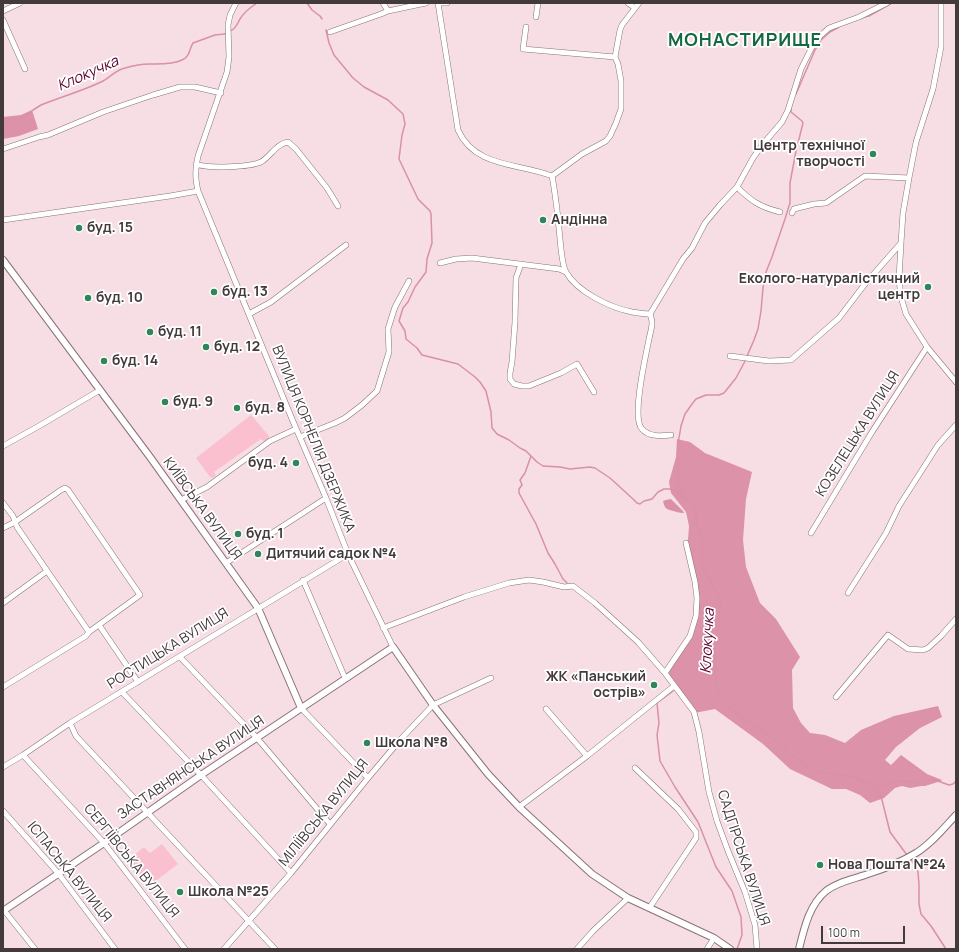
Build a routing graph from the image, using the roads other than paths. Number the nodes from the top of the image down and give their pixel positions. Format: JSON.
{"nodes":[{"id":1,"x":20,"y":3,"type":"edge"},
{"id":2,"x":236,"y":3,"type":"edge"},
{"id":3,"x":383,"y":3,"type":"edge"},
{"id":4,"x":426,"y":3,"type":"edge"},
{"id":5,"x":439,"y":3,"type":"edge"},
{"id":6,"x":447,"y":3,"type":"edge"},
{"id":7,"x":538,"y":3,"type":"edge"},
{"id":8,"x":628,"y":3,"type":"edge"},
{"id":9,"x":639,"y":3,"type":"edge"},
{"id":10,"x":887,"y":3,"type":"edge"},
{"id":11,"x":941,"y":3,"type":"edge"},
{"id":12,"x":635,"y":8,"type":"junction"},
{"id":13,"x":3,"y":11,"type":"edge"},
{"id":14,"x":388,"y":11,"type":"junction"},
{"id":15,"x":536,"y":18,"type":"dead end"},
{"id":16,"x":3,"y":20,"type":"edge"},
{"id":17,"x":526,"y":28,"type":"dead end"},
{"id":18,"x":330,"y":32,"type":"dead end"},
{"id":19,"x":615,"y":58,"type":"junction"},
{"id":20,"x":24,"y":70,"type":"dead end"},
{"id":21,"x":221,"y":92,"type":"junction"},
{"id":22,"x":3,"y":149,"type":"edge"},
{"id":23,"x":196,"y":164,"type":"junction"},
{"id":24,"x":552,"y":176,"type":"junction"},
{"id":25,"x":909,"y":178,"type":"junction"},
{"id":26,"x":737,"y":187,"type":"junction"},
{"id":27,"x":198,"y":191,"type":"junction"},
{"id":28,"x":338,"y":206,"type":"dead end"},
{"id":29,"x":780,"y":212,"type":"dead end"},
{"id":30,"x":792,"y":213,"type":"dead end"},
{"id":31,"x":3,"y":220,"type":"edge"},
{"id":32,"x":901,"y":243,"type":"junction"},
{"id":33,"x":346,"y":245,"type":"dead end"},
{"id":34,"x":3,"y":260,"type":"edge"},
{"id":35,"x":440,"y":263,"type":"dead end"},
{"id":36,"x":521,"y":264,"type":"junction"},
{"id":37,"x":566,"y":272,"type":"junction"},
{"id":38,"x":409,"y":281,"type":"dead end"},
{"id":39,"x":249,"y":314,"type":"junction"},
{"id":40,"x":650,"y":314,"type":"junction"},
{"id":41,"x":927,"y":347,"type":"junction"},
{"id":42,"x":730,"y":356,"type":"dead end"},
{"id":43,"x":956,"y":382,"type":"edge"},
{"id":44,"x":100,"y":390,"type":"junction"},
{"id":45,"x":594,"y":392,"type":"dead end"},
{"id":46,"x":956,"y":425,"type":"edge"},
{"id":47,"x":296,"y":429,"type":"junction"},
{"id":48,"x":671,"y":435,"type":"dead end"},
{"id":49,"x":300,"y":438,"type":"junction"},
{"id":50,"x":3,"y":446,"type":"edge"},
{"id":51,"x":326,"y":498,"type":"junction"},
{"id":52,"x":181,"y":500,"type":"junction"},
{"id":53,"x":3,"y":503,"type":"edge"},
{"id":54,"x":15,"y":522,"type":"junction"},
{"id":55,"x":3,"y":528,"type":"edge"},
{"id":56,"x":810,"y":533,"type":"dead end"},
{"id":57,"x":686,"y":543,"type":"dead end"},
{"id":58,"x":348,"y":554,"type":"junction"},
{"id":59,"x":226,"y":563,"type":"junction"},
{"id":60,"x":47,"y":571,"type":"junction"},
{"id":61,"x":303,"y":580,"type":"junction"},
{"id":62,"x":848,"y":593,"type":"dead end"},
{"id":63,"x":3,"y":603,"type":"edge"},
{"id":64,"x":258,"y":608,"type":"junction"},
{"id":65,"x":956,"y":619,"type":"edge"},
{"id":66,"x":99,"y":625,"type":"junction"},
{"id":67,"x":383,"y":628,"type":"junction"},
{"id":68,"x":89,"y":632,"type":"junction"},
{"id":69,"x":393,"y":647,"type":"junction"},
{"id":70,"x":180,"y":657,"type":"junction"},
{"id":71,"x":665,"y":673,"type":"junction"},
{"id":72,"x":345,"y":678,"type":"junction"},
{"id":73,"x":491,"y":678,"type":"dead end"},
{"id":74,"x":138,"y":682,"type":"junction"},
{"id":75,"x":674,"y":686,"type":"junction"},
{"id":76,"x":3,"y":687,"type":"edge"},
{"id":77,"x":122,"y":692,"type":"junction"},
{"id":78,"x":836,"y":697,"type":"dead end"},
{"id":79,"x":433,"y":705,"type":"junction"},
{"id":80,"x":301,"y":708,"type":"junction"},
{"id":81,"x":546,"y":710,"type":"dead end"},
{"id":82,"x":70,"y":723,"type":"junction"},
{"id":83,"x":257,"y":738,"type":"junction"},
{"id":84,"x":23,"y":755,"type":"junction"},
{"id":85,"x":587,"y":756,"type":"junction"},
{"id":86,"x":3,"y":767,"type":"edge"},
{"id":87,"x":635,"y":768,"type":"dead end"},
{"id":88,"x":201,"y":775,"type":"junction"},
{"id":89,"x":368,"y":778,"type":"junction"},
{"id":90,"x":519,"y":807,"type":"junction"},
{"id":91,"x":3,"y":811,"type":"edge"},
{"id":92,"x":147,"y":812,"type":"junction"},
{"id":93,"x":956,"y":815,"type":"edge"},
{"id":94,"x":330,"y":824,"type":"junction"},
{"id":95,"x":104,"y":843,"type":"junction"},
{"id":96,"x":58,"y":873,"type":"junction"},
{"id":97,"x":290,"y":873,"type":"junction"},
{"id":98,"x":628,"y":898,"type":"junction"},
{"id":99,"x":650,"y":907,"type":"junction"},
{"id":100,"x":3,"y":910,"type":"edge"},
{"id":101,"x":249,"y":921,"type":"junction"},
{"id":102,"x":714,"y":938,"type":"junction"},
{"id":103,"x":35,"y":949,"type":"edge"},
{"id":104,"x":115,"y":949,"type":"edge"},
{"id":105,"x":185,"y":949,"type":"edge"},
{"id":106,"x":224,"y":949,"type":"edge"},
{"id":107,"x":275,"y":949,"type":"edge"},
{"id":108,"x":577,"y":949,"type":"edge"},
{"id":109,"x":707,"y":949,"type":"edge"},
{"id":110,"x":730,"y":949,"type":"edge"},
{"id":111,"x":757,"y":949,"type":"edge"},
{"id":112,"x":799,"y":949,"type":"edge"}],
"edges":[{"from":1,"to":13,"type":"street"},
{"from":2,"to":21,"type":"street","name":"ВУЛИЦЯ КОРНЕЛІЯ ДЗЕРЖИКА"},
{"from":3,"to":14,"type":"street"},
{"from":4,"to":14,"type":"street"},
{"from":5,"to":6,"type":"street"},
{"from":5,"to":24,"type":"street"},
{"from":7,"to":15,"type":"street"},
{"from":8,"to":12,"type":"street"},
{"from":9,"to":12,"type":"street"},
{"from":10,"to":26,"type":"street"},
{"from":11,"to":25,"type":"street"},
{"from":12,"to":19,"type":"street"},
{"from":14,"to":18,"type":"street"},
{"from":16,"to":20,"type":"street"},
{"from":17,"to":19,"type":"street"},
{"from":19,"to":24,"type":"street"},
{"from":21,"to":22,"type":"street"},
{"from":21,"to":23,"type":"street","name":"ВУЛИЦЯ КОРНЕЛІЯ ДЗЕРЖИКА"},
{"from":23,"to":27,"type":"street","name":"ВУЛИЦЯ КОРНЕЛІЯ ДЗЕРЖИКА"},
{"from":23,"to":28,"type":"street"},
{"from":24,"to":37,"type":"street"},
{"from":25,"to":30,"type":"street"},
{"from":25,"to":32,"type":"street"},
{"from":26,"to":29,"type":"street"},
{"from":26,"to":40,"type":"street"},
{"from":27,"to":31,"type":"street"},
{"from":27,"to":39,"type":"street","name":"ВУЛИЦЯ КОРНЕЛІЯ ДЗЕРЖИКА"},
{"from":32,"to":41,"type":"street"},
{"from":32,"to":42,"type":"street"},
{"from":33,"to":39,"type":"street"},
{"from":34,"to":44,"type":"street","name":"КИЇВСЬКА ВУЛИЦЯ"},
{"from":35,"to":36,"type":"street"},
{"from":36,"to":37,"type":"street"},
{"from":36,"to":45,"type":"street"},
{"from":37,"to":40,"type":"street"},
{"from":38,"to":49,"type":"street"},
{"from":39,"to":47,"type":"street","name":"ВУЛИЦЯ КОРНЕЛІЯ ДЗЕРЖИКА"},
{"from":40,"to":48,"type":"street"},
{"from":41,"to":43,"type":"street"},
{"from":41,"to":56,"type":"street","name":"КОЗЕЛЕЦЬКА ВУЛИЦЯ"},
{"from":44,"to":50,"type":"street"},
{"from":44,"to":52,"type":"street","name":"КИЇВСЬКА ВУЛИЦЯ"},
{"from":46,"to":62,"type":"street"},
{"from":47,"to":49,"type":"street","name":"ВУЛИЦЯ КОРНЕЛІЯ ДЗЕРЖИКА"},
{"from":47,"to":52,"type":"street"},
{"from":49,"to":51,"type":"street","name":"ВУЛИЦЯ КОРНЕЛІЯ ДЗЕРЖИКА"},
{"from":51,"to":58,"type":"street","name":"ВУЛИЦЯ КОРНЕЛІЯ ДЗЕРЖИКА"},
{"from":51,"to":59,"type":"street"},
{"from":52,"to":59,"type":"street","name":"КИЇВСЬКА ВУЛИЦЯ"},
{"from":53,"to":54,"type":"street"},
{"from":54,"to":55,"type":"street"},
{"from":54,"to":60,"type":"street"},
{"from":54,"to":66,"type":"street"},
{"from":57,"to":71,"type":"street"},
{"from":58,"to":61,"type":"street","name":"РОСТИЦЬКА ВУЛИЦЯ"},
{"from":58,"to":67,"type":"street","name":"ВУЛИЦЯ КОРНЕЛІЯ ДЗЕРЖИКА"},
{"from":59,"to":64,"type":"street","name":"КИЇВСЬКА ВУЛИЦЯ"},
{"from":60,"to":63,"type":"street"},
{"from":60,"to":68,"type":"street"},
{"from":61,"to":64,"type":"street","name":"РОСТИЦЬКА ВУЛИЦЯ"},
{"from":61,"to":72,"type":"street"},
{"from":64,"to":70,"type":"street","name":"РОСТИЦЬКА ВУЛИЦЯ"},
{"from":64,"to":80,"type":"street","name":"КИЇВСЬКА ВУЛИЦЯ"},
{"from":65,"to":78,"type":"street"},
{"from":66,"to":68,"type":"street"},
{"from":66,"to":74,"type":"street"},
{"from":67,"to":69,"type":"street","name":"ВУЛИЦЯ КОРНЕЛІЯ ДЗЕРЖИКА"},
{"from":67,"to":71,"type":"street","name":"САДГІРСЬКА ВУЛИЦЯ"},
{"from":68,"to":76,"type":"street"},
{"from":69,"to":72,"type":"street","name":"ЗАСТАВНЯНСЬКА ВУЛИЦЯ"},
{"from":69,"to":79,"type":"street","name":"ВУЛИЦЯ КОРНЕЛІЯ ДЗЕРЖИКА"},
{"from":70,"to":74,"type":"street","name":"РОСТИЦЬКА ВУЛИЦЯ"},
{"from":70,"to":83,"type":"street"},
{"from":71,"to":75,"type":"street","name":"САДГІРСЬКА ВУЛИЦЯ"},
{"from":72,"to":80,"type":"street","name":"ЗАСТАВНЯНСЬКА ВУЛИЦЯ"},
{"from":73,"to":79,"type":"street","name":"МІЛІЇВСЬКА ВУЛИЦЯ"},
{"from":74,"to":77,"type":"street","name":"РОСТИЦЬКА ВУЛИЦЯ"},
{"from":75,"to":85,"type":"street"},
{"from":75,"to":111,"type":"street","name":"САДГІРСЬКА ВУЛИЦЯ"},
{"from":77,"to":82,"type":"street","name":"РОСТИЦЬКА ВУЛИЦЯ"},
{"from":77,"to":88,"type":"street"},
{"from":79,"to":89,"type":"street","name":"МІЛІЇВСЬКА ВУЛИЦЯ"},
{"from":79,"to":90,"type":"street","name":"ВУЛИЦЯ КОРНЕЛІЯ ДЗЕРЖИКА"},
{"from":80,"to":83,"type":"street","name":"ЗАСТАВНЯНСЬКА ВУЛИЦЯ"},
{"from":80,"to":89,"type":"street","name":"КИЇВСЬКА ВУЛИЦЯ"},
{"from":81,"to":85,"type":"street"},
{"from":82,"to":84,"type":"street","name":"РОСТИЦЬКА ВУЛИЦЯ"},
{"from":82,"to":92,"type":"street"},
{"from":83,"to":88,"type":"street","name":"ЗАСТАВНЯНСЬКА ВУЛИЦЯ"},
{"from":83,"to":94,"type":"street"},
{"from":84,"to":86,"type":"street","name":"РОСТИЦЬКА ВУЛИЦЯ"},
{"from":84,"to":95,"type":"street","name":"СЕРГІЇВСЬКА ВУЛИЦЯ"},
{"from":85,"to":90,"type":"street"},
{"from":87,"to":99,"type":"street"},
{"from":88,"to":92,"type":"street","name":"ЗАСТАВНЯНСЬКА ВУЛИЦЯ"},
{"from":88,"to":97,"type":"street"},
{"from":89,"to":94,"type":"street","name":"МІЛІЇВСЬКА ВУЛИЦЯ"},
{"from":90,"to":98,"type":"street","name":"ВУЛИЦЯ КОРНЕЛІЯ ДЗЕРЖИКА"},
{"from":91,"to":96,"type":"street","name":"ІСПАСЬКА ВУЛИЦЯ"},
{"from":92,"to":95,"type":"street","name":"ЗАСТАВНЯНСЬКА ВУЛИЦЯ"},
{"from":92,"to":101,"type":"street"},
{"from":93,"to":112,"type":"street"},
{"from":94,"to":97,"type":"street","name":"МІЛІЇВСЬКА ВУЛИЦЯ"},
{"from":95,"to":96,"type":"street","name":"ЗАСТАВНЯНСЬКА ВУЛИЦЯ"},
{"from":95,"to":105,"type":"street","name":"СЕРГІЇВСЬКА ВУЛИЦЯ"},
{"from":96,"to":100,"type":"street","name":"ЗАСТАВНЯНСЬКА ВУЛИЦЯ"},
{"from":96,"to":104,"type":"street","name":"ІСПАСЬКА ВУЛИЦЯ"},
{"from":97,"to":101,"type":"street","name":"МІЛІЇВСЬКА ВУЛИЦЯ"},
{"from":98,"to":99,"type":"street","name":"ВУЛИЦЯ КОРНЕЛІЯ ДЗЕРЖИКА"},
{"from":98,"to":108,"type":"street"},
{"from":99,"to":102,"type":"street","name":"ВУЛИЦЯ КОРНЕЛІЯ ДЗЕРЖИКА"},
{"from":100,"to":103,"type":"street"},
{"from":101,"to":106,"type":"street","name":"МІЛІЇВСЬКА ВУЛИЦЯ"},
{"from":101,"to":107,"type":"street"},
{"from":102,"to":109,"type":"street"},
{"from":102,"to":110,"type":"street","name":"ВУЛИЦЯ КОРНЕЛІЯ ДЗЕРЖИКА"}]}
